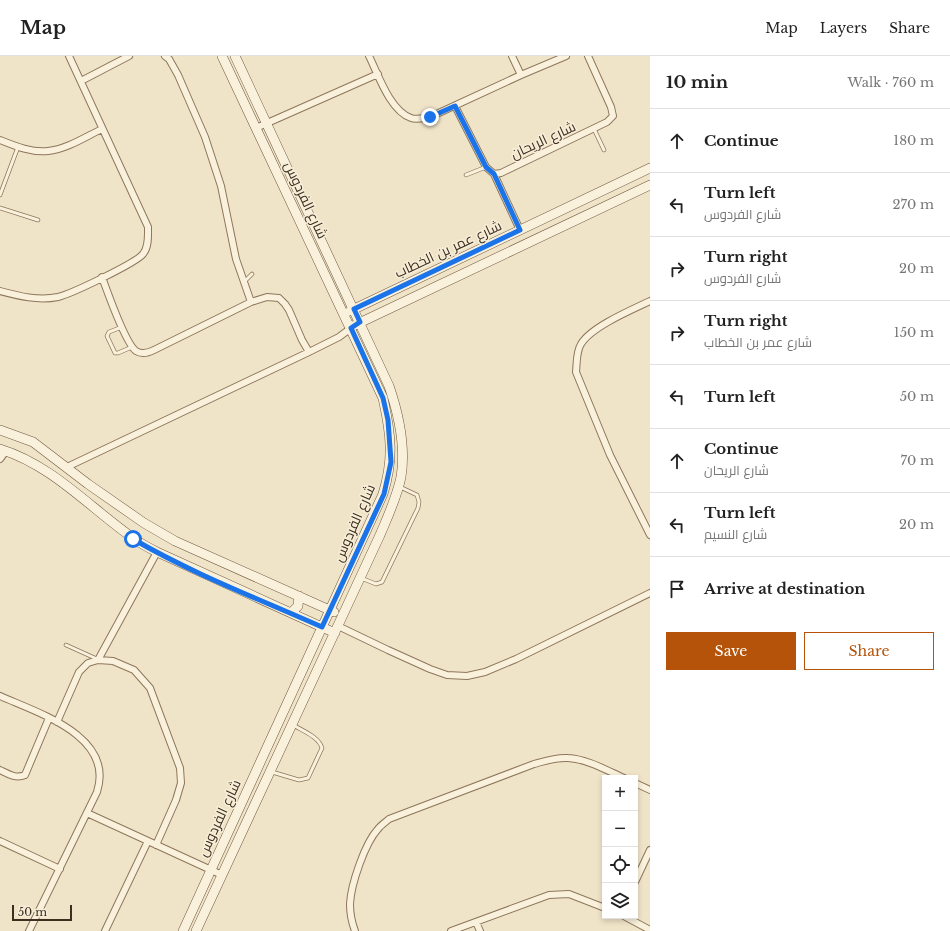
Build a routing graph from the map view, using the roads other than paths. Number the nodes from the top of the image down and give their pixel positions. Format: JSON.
{"nodes":[{"id":1,"x":69,"y":56,"type":"edge"},
{"id":2,"x":129,"y":56,"type":"edge"},
{"id":3,"x":165,"y":56,"type":"edge"},
{"id":4,"x":222,"y":56,"type":"edge"},
{"id":5,"x":235,"y":56,"type":"edge"},
{"id":6,"x":369,"y":56,"type":"edge"},
{"id":7,"x":512,"y":56,"type":"edge"},
{"id":8,"x":566,"y":56,"type":"edge"},
{"id":9,"x":588,"y":56,"type":"edge"},
{"id":10,"x":378,"y":74,"type":"junction"},
{"id":11,"x":521,"y":75,"type":"junction"},
{"id":12,"x":81,"y":81,"type":"junction"},
{"id":13,"x":455,"y":106,"type":"junction"},
{"id":14,"x":267,"y":124,"type":"junction"},
{"id":15,"x":256,"y":128,"type":"junction"},
{"id":16,"x":102,"y":129,"type":"junction"},
{"id":17,"x":594,"y":129,"type":"junction"},
{"id":18,"x":0,"y":140,"type":"edge"},
{"id":19,"x":18,"y":147,"type":"junction"},
{"id":20,"x":604,"y":150,"type":"dead end"},
{"id":21,"x":486,"y":167,"type":"junction"},
{"id":22,"x":650,"y":168,"type":"edge"},
{"id":23,"x":494,"y":174,"type":"junction"},
{"id":24,"x":466,"y":175,"type":"dead end"},
{"id":25,"x":650,"y":185,"type":"edge"},
{"id":26,"x":612,"y":186,"type":"junction"},
{"id":27,"x":298,"y":188,"type":"junction"},
{"id":28,"x":287,"y":194,"type":"junction"},
{"id":29,"x":0,"y":195,"type":"edge"},
{"id":30,"x":619,"y":199,"type":"junction"},
{"id":31,"x":0,"y":208,"type":"edge"},
{"id":32,"x":38,"y":220,"type":"dead end"},
{"id":33,"x":520,"y":230,"type":"junction"},
{"id":34,"x":252,"y":274,"type":"dead end"},
{"id":35,"x":102,"y":277,"type":"junction"},
{"id":36,"x":243,"y":282,"type":"junction"},
{"id":37,"x":0,"y":291,"type":"edge"},
{"id":38,"x":650,"y":301,"type":"edge"},
{"id":39,"x":251,"y":302,"type":"junction"},
{"id":40,"x":354,"y":309,"type":"junction"},
{"id":41,"x":344,"y":314,"type":"junction"},
{"id":42,"x":360,"y":322,"type":"junction"},
{"id":43,"x":122,"y":327,"type":"junction"},
{"id":44,"x":351,"y":328,"type":"junction"},
{"id":45,"x":132,"y":347,"type":"junction"},
{"id":46,"x":309,"y":352,"type":"junction"},
{"id":47,"x":0,"y":430,"type":"edge"},
{"id":48,"x":3,"y":450,"type":"edge"},
{"id":49,"x":0,"y":460,"type":"edge"},
{"id":50,"x":67,"y":467,"type":"junction"},
{"id":51,"x":398,"y":486,"type":"junction"},
{"id":52,"x":650,"y":535,"type":"edge"},
{"id":53,"x":157,"y":552,"type":"junction"},
{"id":54,"x":361,"y":578,"type":"junction"},
{"id":55,"x":340,"y":588,"type":"junction"},
{"id":56,"x":650,"y":593,"type":"edge"},
{"id":57,"x":353,"y":594,"type":"junction"},
{"id":58,"x":299,"y":596,"type":"junction"},
{"id":59,"x":330,"y":610,"type":"junction"},
{"id":60,"x":291,"y":613,"type":"junction"},
{"id":61,"x":343,"y":616,"type":"junction"},
{"id":62,"x":322,"y":627,"type":"junction"},
{"id":63,"x":336,"y":629,"type":"junction"},
{"id":64,"x":314,"y":644,"type":"junction"},
{"id":65,"x":66,"y":645,"type":"dead end"},
{"id":66,"x":327,"y":650,"type":"junction"},
{"id":67,"x":98,"y":660,"type":"junction"},
{"id":68,"x":0,"y":696,"type":"edge"},
{"id":69,"x":49,"y":718,"type":"junction"},
{"id":70,"x":57,"y":722,"type":"junction"},
{"id":71,"x":292,"y":724,"type":"junction"},
{"id":72,"x":0,"y":770,"type":"edge"},
{"id":73,"x":270,"y":771,"type":"junction"},
{"id":74,"x":617,"y":775,"type":"edge"},
{"id":75,"x":638,"y":784,"type":"edge"},
{"id":76,"x":650,"y":790,"type":"edge"},
{"id":77,"x":87,"y":813,"type":"junction"},
{"id":78,"x":0,"y":841,"type":"edge"},
{"id":79,"x":148,"y":841,"type":"junction"},
{"id":80,"x":156,"y":845,"type":"junction"},
{"id":81,"x":650,"y":850,"type":"edge"},
{"id":82,"x":60,"y":869,"type":"junction"},
{"id":83,"x":211,"y":870,"type":"junction"},
{"id":84,"x":222,"y":875,"type":"junction"},
{"id":85,"x":638,"y":876,"type":"edge"},
{"id":86,"x":602,"y":907,"type":"edge"},
{"id":87,"x":630,"y":919,"type":"edge"},
{"id":88,"x":476,"y":922,"type":"junction"},
{"id":89,"x":650,"y":930,"type":"edge"},
{"id":90,"x":29,"y":931,"type":"edge"},
{"id":91,"x":105,"y":931,"type":"edge"},
{"id":92,"x":183,"y":931,"type":"edge"},
{"id":93,"x":196,"y":931,"type":"edge"},
{"id":94,"x":355,"y":931,"type":"edge"},
{"id":95,"x":451,"y":931,"type":"edge"},
{"id":96,"x":480,"y":931,"type":"edge"}],
"edges":[{"from":1,"to":12,"type":"street"},
{"from":2,"to":12,"type":"street"},
{"from":3,"to":36,"type":"street"},
{"from":4,"to":15,"type":"street","name":"شارع الفردوس"},
{"from":5,"to":14,"type":"street","name":"شارع الفردوس"},
{"from":6,"to":10,"type":"street"},
{"from":7,"to":11,"type":"street"},
{"from":8,"to":11,"type":"street"},
{"from":9,"to":17,"type":"street","name":"شارع الريحان"},
{"from":10,"to":13,"type":"street"},
{"from":10,"to":14,"type":"street"},
{"from":11,"to":13,"type":"street"},
{"from":12,"to":16,"type":"street"},
{"from":13,"to":21,"type":"street"},
{"from":14,"to":15,"type":"street"},
{"from":14,"to":27,"type":"street","name":"شارع الفردوس"},
{"from":15,"to":28,"type":"street","name":"شارع الفردوس"},
{"from":16,"to":19,"type":"street"},
{"from":16,"to":35,"type":"street"},
{"from":17,"to":20,"type":"lane"},
{"from":17,"to":23,"type":"street","name":"شارع الريحان"},
{"from":18,"to":19,"type":"street"},
{"from":19,"to":29,"type":"lane"},
{"from":21,"to":23,"type":"street"},
{"from":21,"to":24,"type":"lane"},
{"from":22,"to":26,"type":"street","name":"شارع عمر بن الخطاب"},
{"from":23,"to":33,"type":"street"},
{"from":25,"to":30,"type":"street","name":"شارع عمر بن الخطاب"},
{"from":26,"to":30,"type":"street"},
{"from":26,"to":33,"type":"street","name":"شارع عمر بن الخطاب"},
{"from":27,"to":28,"type":"street"},
{"from":27,"to":40,"type":"street","name":"شارع الفردوس"},
{"from":28,"to":41,"type":"street","name":"شارع الفردوس"},
{"from":30,"to":42,"type":"street","name":"شارع عمر بن الخطاب"},
{"from":31,"to":32,"type":"lane"},
{"from":33,"to":40,"type":"street","name":"شارع عمر بن الخطاب"},
{"from":34,"to":36,"type":"lane"},
{"from":35,"to":37,"type":"street"},
{"from":35,"to":43,"type":"street"},
{"from":36,"to":39,"type":"street"},
{"from":38,"to":52,"type":"street"},
{"from":39,"to":45,"type":"street"},
{"from":39,"to":46,"type":"street"},
{"from":40,"to":41,"type":"street","name":"شارع عمر بن الخطاب"},
{"from":40,"to":42,"type":"street","name":"شارع الفردوس"},
{"from":41,"to":44,"type":"street","name":"شارع الفردوس"},
{"from":42,"to":44,"type":"street","name":"شارع عمر بن الخطاب"},
{"from":42,"to":51,"type":"street","name":"شارع الفردوس"},
{"from":43,"to":45,"type":"street"},
{"from":43,"to":45,"type":"lane"},
{"from":44,"to":46,"type":"street"},
{"from":44,"to":55,"type":"street","name":"شارع الفردوس"},
{"from":46,"to":50,"type":"street"},
{"from":47,"to":50,"type":"street"},
{"from":48,"to":49,"type":"street"},
{"from":48,"to":53,"type":"street"},
{"from":50,"to":58,"type":"street"},
{"from":51,"to":54,"type":"street","name":"شارع الفردوس"},
{"from":51,"to":54,"type":"lane"},
{"from":53,"to":60,"type":"street"},
{"from":53,"to":67,"type":"street"},
{"from":54,"to":57,"type":"street","name":"شارع الفردوس"},
{"from":55,"to":57,"type":"street"},
{"from":55,"to":59,"type":"street","name":"شارع الفردوس"},
{"from":56,"to":63,"type":"street"},
{"from":57,"to":61,"type":"street","name":"شارع الفردوس"},
{"from":58,"to":59,"type":"street"},
{"from":58,"to":60,"type":"street"},
{"from":59,"to":61,"type":"street"},
{"from":59,"to":62,"type":"street","name":"شارع الفردوس"},
{"from":60,"to":62,"type":"street"},
{"from":61,"to":63,"type":"street","name":"شارع الفردوس"},
{"from":62,"to":63,"type":"street"},
{"from":62,"to":64,"type":"street","name":"شارع الفردوس"},
{"from":63,"to":66,"type":"street","name":"شارع الفردوس"},
{"from":64,"to":66,"type":"street"},
{"from":64,"to":83,"type":"street","name":"شارع الفردوس"},
{"from":65,"to":67,"type":"lane"},
{"from":66,"to":71,"type":"street","name":"شارع الفردوس"},
{"from":67,"to":70,"type":"street"},
{"from":67,"to":80,"type":"street"},
{"from":68,"to":69,"type":"street"},
{"from":69,"to":70,"type":"street"},
{"from":69,"to":72,"type":"street"},
{"from":70,"to":77,"type":"street"},
{"from":71,"to":73,"type":"street","name":"شارع الفردوس"},
{"from":71,"to":73,"type":"lane"},
{"from":73,"to":84,"type":"street","name":"شارع الفردوس"},
{"from":74,"to":94,"type":"street"},
{"from":75,"to":76,"type":"street"},
{"from":77,"to":79,"type":"street"},
{"from":77,"to":82,"type":"street"},
{"from":78,"to":82,"type":"street"},
{"from":79,"to":80,"type":"street"},
{"from":79,"to":91,"type":"street"},
{"from":80,"to":83,"type":"street"},
{"from":81,"to":85,"type":"street"},
{"from":82,"to":90,"type":"street"},
{"from":83,"to":84,"type":"street"},
{"from":83,"to":92,"type":"street","name":"شارع الفردوس"},
{"from":84,"to":93,"type":"street","name":"شارع الفردوس"},
{"from":86,"to":88,"type":"street"},
{"from":87,"to":89,"type":"street"},
{"from":88,"to":95,"type":"street"},
{"from":88,"to":96,"type":"street"}]}
